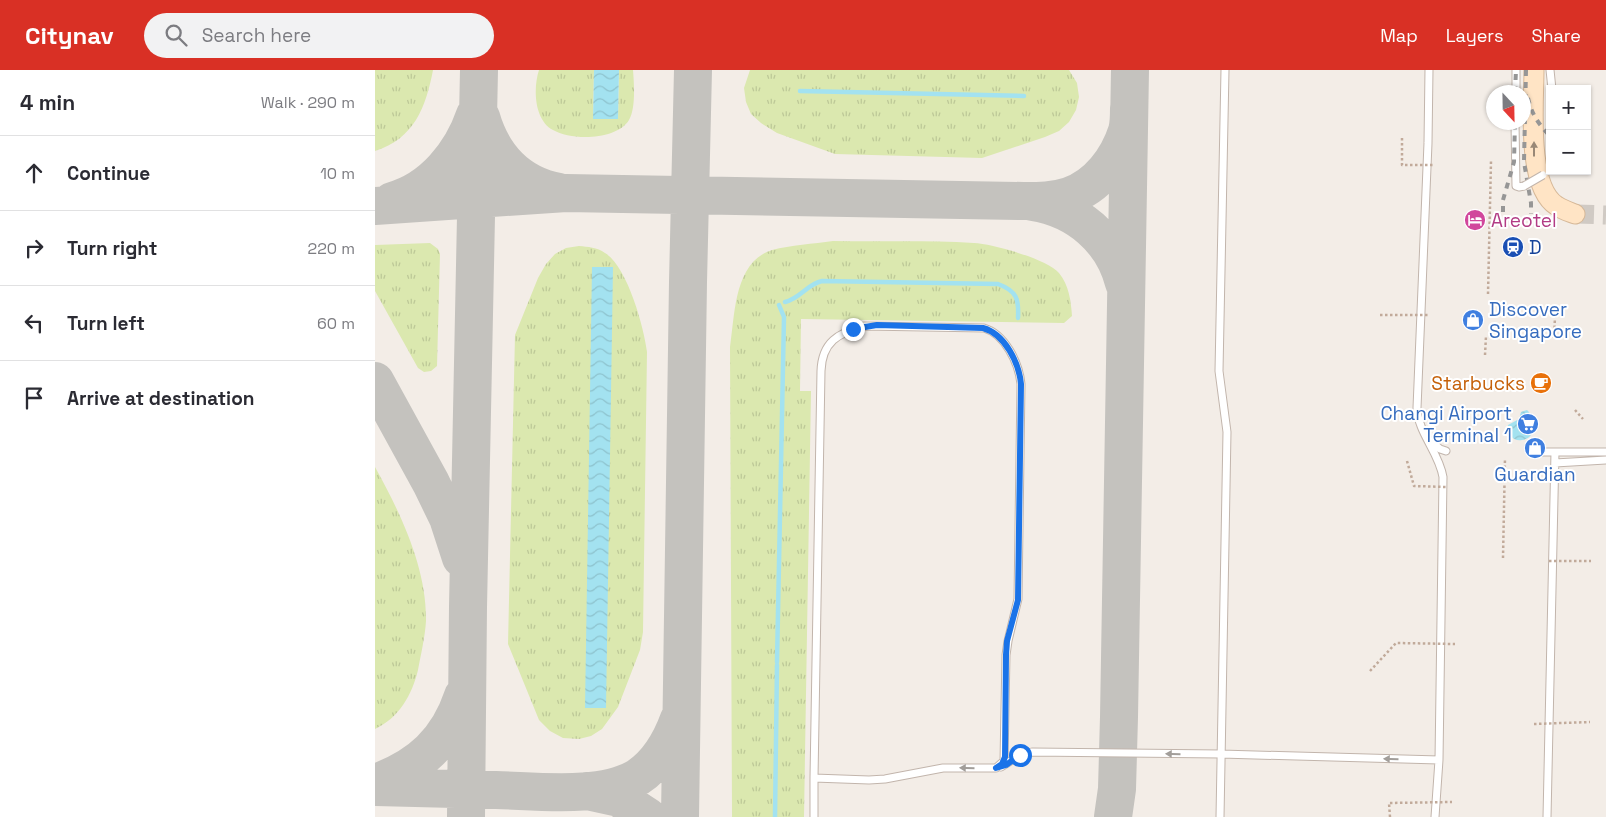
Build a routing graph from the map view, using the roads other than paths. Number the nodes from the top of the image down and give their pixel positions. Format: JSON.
{"nodes":[{"id":1,"x":1225,"y":70,"type":"edge"},
{"id":2,"x":1429,"y":70,"type":"edge"},
{"id":3,"x":1516,"y":70,"type":"edge"},
{"id":4,"x":1533,"y":70,"type":"edge"},
{"id":5,"x":1550,"y":70,"type":"edge"},
{"id":6,"x":1516,"y":85,"type":"edge"},
{"id":7,"x":1552,"y":85,"type":"edge"},
{"id":8,"x":1515,"y":130,"type":"edge"},
{"id":9,"x":1546,"y":173,"type":"edge"},
{"id":10,"x":1575,"y":214,"type":"tunnel mouth"},
{"id":11,"x":1426,"y":435,"type":"junction"},
{"id":12,"x":1446,"y":451,"type":"dead end"},
{"id":13,"x":1539,"y":452,"type":"dead end"},
{"id":14,"x":1555,"y":452,"type":"junction"},
{"id":15,"x":1606,"y":452,"type":"edge"},
{"id":16,"x":1606,"y":460,"type":"edge"},
{"id":17,"x":1555,"y":463,"type":"junction"},
{"id":18,"x":1221,"y":754,"type":"junction"},
{"id":19,"x":1439,"y":760,"type":"junction"},
{"id":20,"x":996,"y":768,"type":"junction"},
{"id":21,"x":814,"y":778,"type":"junction"},
{"id":22,"x":814,"y":817,"type":"edge"},
{"id":23,"x":1220,"y":817,"type":"edge"},
{"id":24,"x":1435,"y":817,"type":"edge"},
{"id":25,"x":1547,"y":817,"type":"edge"}],
"edges":[{"from":1,"to":18,"type":"lane"},
{"from":2,"to":11,"type":"lane"},
{"from":3,"to":6,"type":"lane"},
{"from":10,"to":4,"type":"main road","one_way":true},
{"from":5,"to":7,"type":"lane"},
{"from":8,"to":9,"type":"lane","bridge":true},
{"from":11,"to":12,"type":"lane"},
{"from":11,"to":19,"type":"lane"},
{"from":13,"to":14,"type":"lane"},
{"from":14,"to":15,"type":"lane"},
{"from":14,"to":17,"type":"lane"},
{"from":16,"to":17,"type":"lane"},
{"from":17,"to":25,"type":"lane"},
{"from":19,"to":18,"type":"lane","one_way":true},
{"from":18,"to":20,"type":"lane","one_way":true},
{"from":18,"to":23,"type":"lane"},
{"from":19,"to":24,"type":"lane"},
{"from":20,"to":21,"type":"lane","one_way":true},
{"from":20,"to":21,"type":"lane"},
{"from":21,"to":22,"type":"lane"}]}
